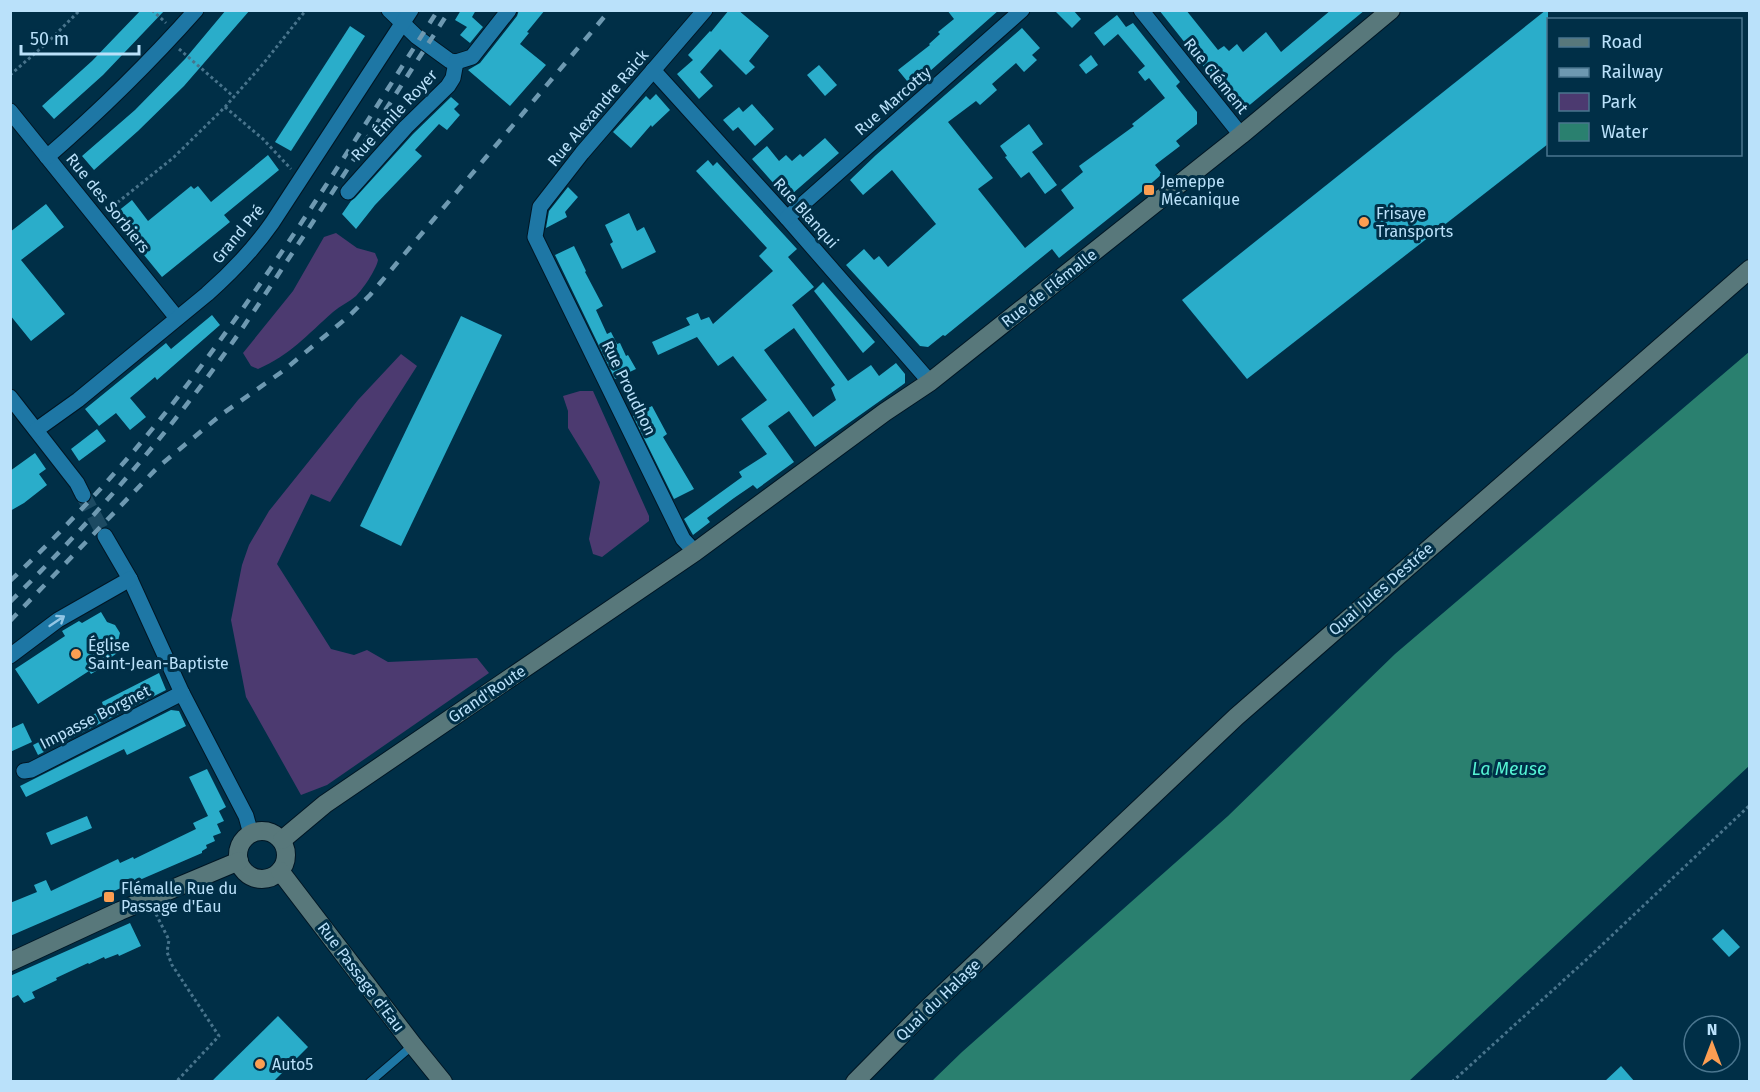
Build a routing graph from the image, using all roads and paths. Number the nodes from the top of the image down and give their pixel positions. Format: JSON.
{"nodes":[{"id":1,"x":80,"y":10,"type":"edge"},
{"id":2,"x":196,"y":10,"type":"edge"},
{"id":3,"x":306,"y":10,"type":"edge"},
{"id":4,"x":389,"y":10,"type":"edge"},
{"id":5,"x":411,"y":10,"type":"edge"},
{"id":6,"x":509,"y":10,"type":"edge"},
{"id":7,"x":705,"y":10,"type":"edge"},
{"id":8,"x":1022,"y":10,"type":"edge"},
{"id":9,"x":1141,"y":10,"type":"edge"},
{"id":10,"x":1391,"y":10,"type":"edge"},
{"id":11,"x":403,"y":25,"type":"junction"},
{"id":12,"x":169,"y":40,"type":"junction"},
{"id":13,"x":456,"y":62,"type":"junction"},
{"id":14,"x":653,"y":70,"type":"junction"},
{"id":15,"x":10,"y":75,"type":"edge"},
{"id":16,"x":233,"y":97,"type":"junction"},
{"id":17,"x":225,"y":107,"type":"junction"},
{"id":18,"x":10,"y":111,"type":"edge"},
{"id":19,"x":1241,"y":135,"type":"junction"},
{"id":20,"x":47,"y":157,"type":"junction"},
{"id":21,"x":300,"y":180,"type":"junction"},
{"id":22,"x":348,"y":192,"type":"dead end"},
{"id":23,"x":787,"y":218,"type":"junction"},
{"id":24,"x":98,"y":219,"type":"junction"},
{"id":25,"x":535,"y":237,"type":"joint"},
{"id":26,"x":1749,"y":269,"type":"edge"},
{"id":27,"x":177,"y":318,"type":"junction"},
{"id":28,"x":930,"y":382,"type":"junction"},
{"id":29,"x":10,"y":397,"type":"edge"},
{"id":30,"x":36,"y":430,"type":"junction"},
{"id":31,"x":83,"y":495,"type":"tunnel mouth"},
{"id":32,"x":105,"y":536,"type":"tunnel mouth"},
{"id":33,"x":695,"y":552,"type":"junction"},
{"id":34,"x":130,"y":579,"type":"junction"},
{"id":35,"x":10,"y":656,"type":"edge"},
{"id":36,"x":182,"y":693,"type":"junction"},
{"id":37,"x":24,"y":771,"type":"dead end"},
{"id":38,"x":1749,"y":805,"type":"edge"},
{"id":39,"x":251,"y":834,"type":"junction"},
{"id":40,"x":282,"y":840,"type":"junction"},
{"id":41,"x":240,"y":861,"type":"junction"},
{"id":42,"x":280,"y":871,"type":"junction"},
{"id":43,"x":149,"y":899,"type":"junction"},
{"id":44,"x":1023,"y":920,"type":"joint"},
{"id":45,"x":10,"y":962,"type":"edge"},
{"id":46,"x":413,"y":1045,"type":"junction"},
{"id":47,"x":176,"y":1082,"type":"edge"},
{"id":48,"x":370,"y":1082,"type":"edge"},
{"id":49,"x":443,"y":1082,"type":"edge"},
{"id":50,"x":855,"y":1082,"type":"edge"},
{"id":51,"x":1452,"y":1082,"type":"edge"}],
"edges":[{"from":1,"to":15,"type":"path"},
{"from":2,"to":12,"type":"street"},
{"from":3,"to":16,"type":"path"},
{"from":4,"to":11,"type":"street"},
{"from":5,"to":11,"type":"street","name":"Grand Pré"},
{"from":6,"to":13,"type":"street","name":"Rue Émile Royer"},
{"from":7,"to":14,"type":"street","name":"Rue Alexandre Raick"},
{"from":8,"to":23,"type":"street","name":"Rue Marcotty"},
{"from":9,"to":19,"type":"street","name":"Rue Clément"},
{"from":10,"to":19,"type":"street","name":"Rue de Flémalle"},
{"from":11,"to":13,"type":"street"},
{"from":11,"to":21,"type":"street","name":"Grand Pré"},
{"from":12,"to":16,"type":"path"},
{"from":12,"to":20,"type":"street"},
{"from":13,"to":22,"type":"street","name":"Rue Émile Royer"},
{"from":14,"to":23,"type":"street","name":"Rue Blanqui"},
{"from":14,"to":25,"type":"street","name":"Rue Alexandre Raick"},
{"from":16,"to":17,"type":"path"},
{"from":17,"to":21,"type":"path"},
{"from":17,"to":24,"type":"path"},
{"from":18,"to":20,"type":"street","name":"Rue des Sorbiers"},
{"from":19,"to":28,"type":"street","name":"Rue de Flémalle"},
{"from":20,"to":24,"type":"street","name":"Rue des Sorbiers"},
{"from":21,"to":27,"type":"street","name":"Grand Pré"},
{"from":23,"to":28,"type":"street","name":"Rue Blanqui"},
{"from":24,"to":27,"type":"street","name":"Rue des Sorbiers"},
{"from":25,"to":33,"type":"street","name":"Rue Proudhon"},
{"from":26,"to":44,"type":"street","name":"Quai Jules Destrée"},
{"from":27,"to":30,"type":"street","name":"Grand Pré"},
{"from":28,"to":33,"type":"street","name":"Rue de Flémalle"},
{"from":29,"to":30,"type":"street"},
{"from":30,"to":31,"type":"street"},
{"from":32,"to":34,"type":"street"},
{"from":33,"to":40,"type":"street","name":"Grand'Route"},
{"from":35,"to":34,"type":"street","one_way":true},
{"from":34,"to":36,"type":"street"},
{"from":36,"to":37,"type":"street","name":"Impasse Borgnet"},
{"from":36,"to":39,"type":"street"},
{"from":38,"to":51,"type":"path"},
{"from":39,"to":40,"type":"street"},
{"from":39,"to":41,"type":"street"},
{"from":40,"to":42,"type":"street"},
{"from":41,"to":42,"type":"street"},
{"from":41,"to":43,"type":"street"},
{"from":42,"to":46,"type":"street","name":"Rue Passage d'Eau"},
{"from":43,"to":45,"type":"street"},
{"from":43,"to":47,"type":"path"},
{"from":44,"to":50,"type":"street","name":"Quai du Halage"},
{"from":46,"to":48,"type":"lane"},
{"from":46,"to":49,"type":"street","name":"Rue Passage d'Eau"}]}
